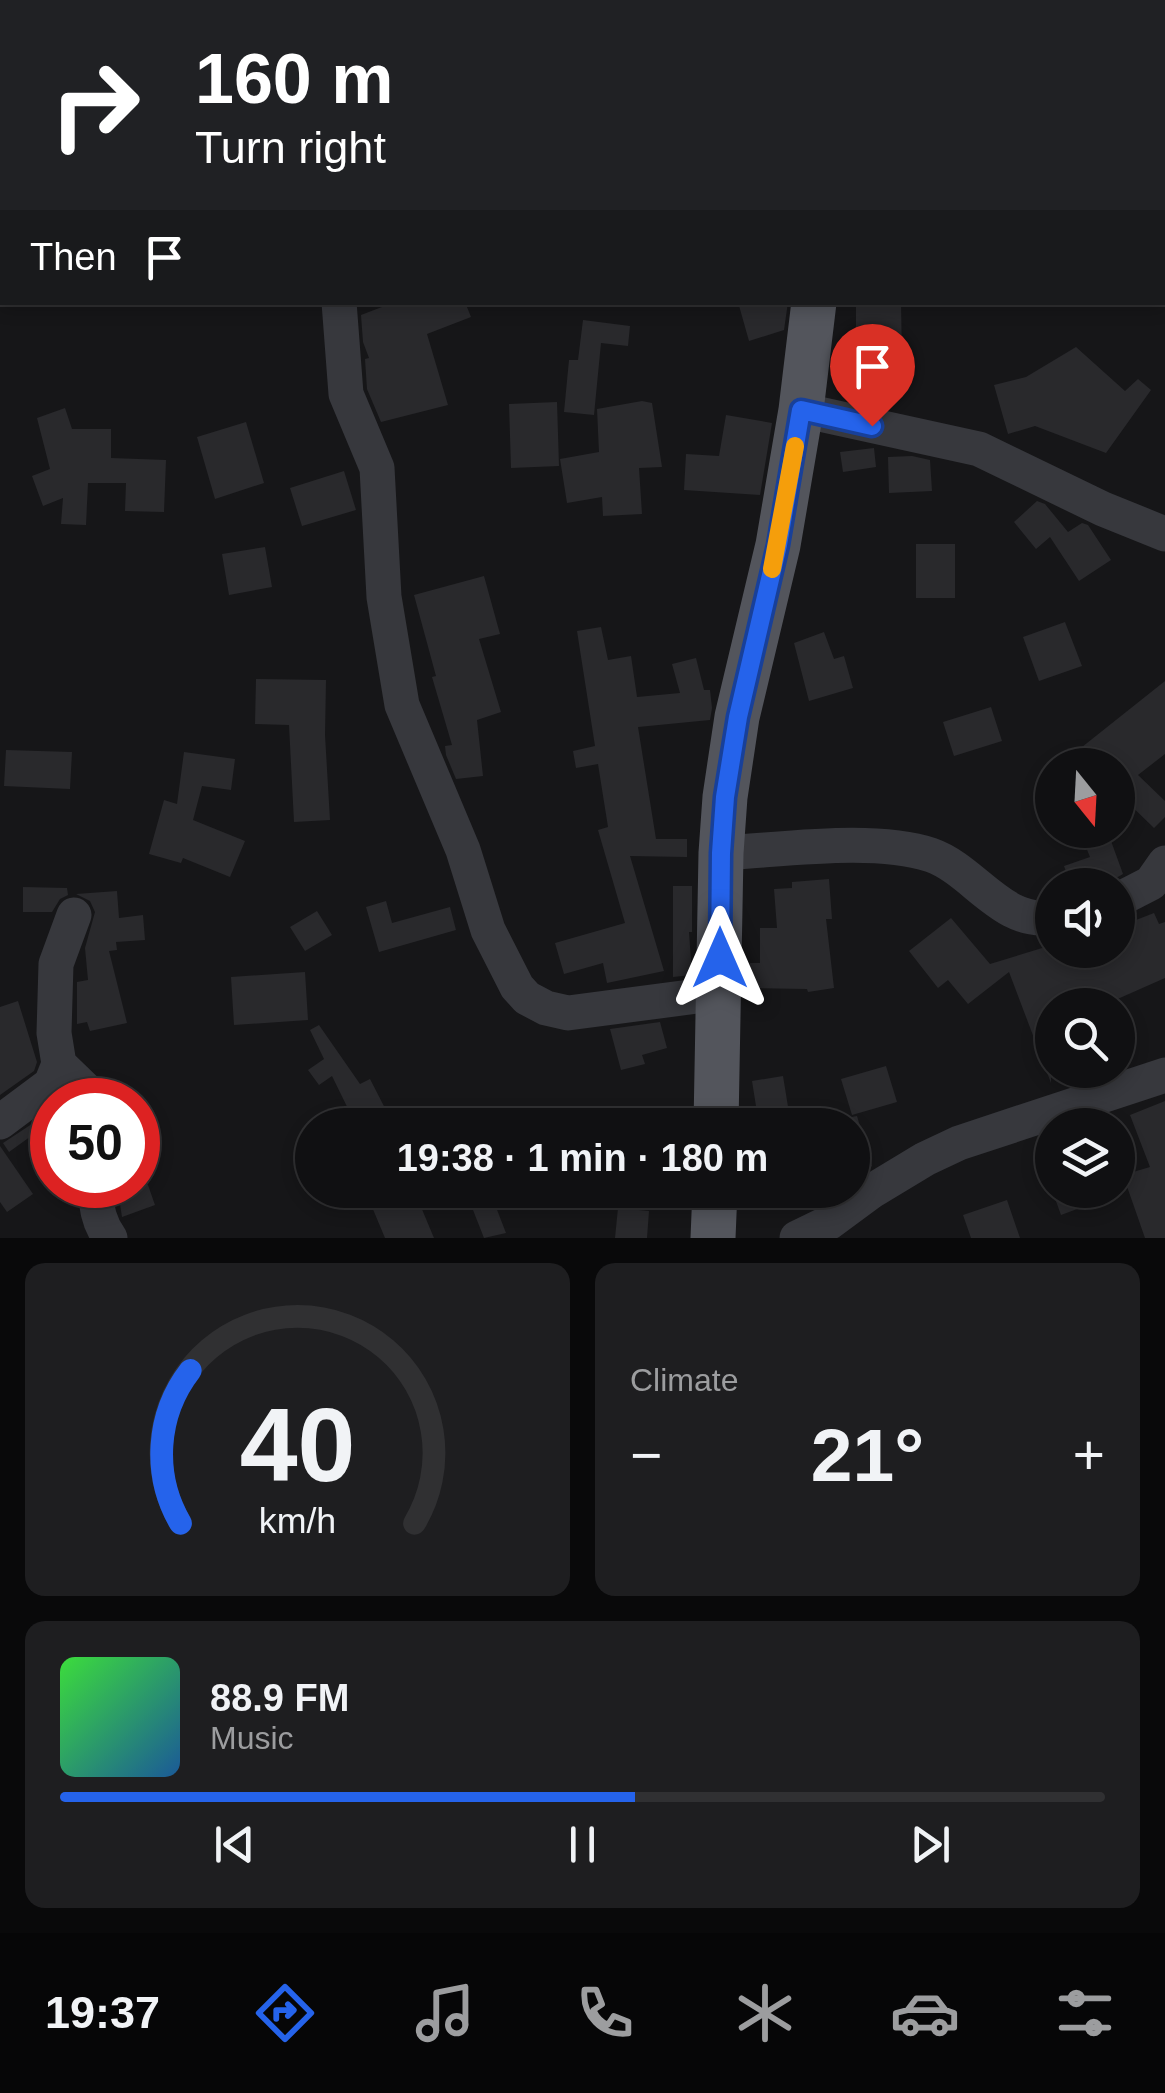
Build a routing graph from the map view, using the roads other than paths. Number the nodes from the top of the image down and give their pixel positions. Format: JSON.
{"nodes":[{"id":1,"x":339,"y":305,"type":"edge"},
{"id":2,"x":814,"y":305,"type":"edge"},
{"id":3,"x":801,"y":410,"type":"junction"},
{"id":4,"x":1165,"y":534,"type":"edge"},
{"id":5,"x":721,"y":853,"type":"junction"},
{"id":6,"x":1165,"y":863,"type":"edge"},
{"id":7,"x":1135,"y":892,"type":"edge"},
{"id":8,"x":74,"y":915,"type":"dead end"},
{"id":9,"x":1035,"y":918,"type":"edge"},
{"id":10,"x":720,"y":992,"type":"junction"},
{"id":11,"x":59,"y":1064,"type":"junction"},
{"id":12,"x":1165,"y":1075,"type":"edge"},
{"id":13,"x":73,"y":1078,"type":"edge"},
{"id":14,"x":717,"y":1108,"type":"edge"},
{"id":15,"x":0,"y":1122,"type":"edge"},
{"id":16,"x":97,"y":1208,"type":"edge"},
{"id":17,"x":714,"y":1208,"type":"edge"},
{"id":18,"x":110,"y":1238,"type":"edge"},
{"id":19,"x":713,"y":1238,"type":"edge"},
{"id":20,"x":797,"y":1238,"type":"edge"}],
"edges":[{"from":1,"to":10,"type":"street"},
{"from":2,"to":3,"type":"main road"},
{"from":3,"to":4,"type":"street"},
{"from":3,"to":5,"type":"main road"},
{"from":5,"to":9,"type":"street"},
{"from":5,"to":10,"type":"main road"},
{"from":6,"to":7,"type":"street"},
{"from":8,"to":11,"type":"street"},
{"from":10,"to":14,"type":"main road"},
{"from":11,"to":13,"type":"street"},
{"from":11,"to":15,"type":"street"},
{"from":12,"to":20,"type":"street"},
{"from":16,"to":18,"type":"street"},
{"from":17,"to":19,"type":"main road"}]}
